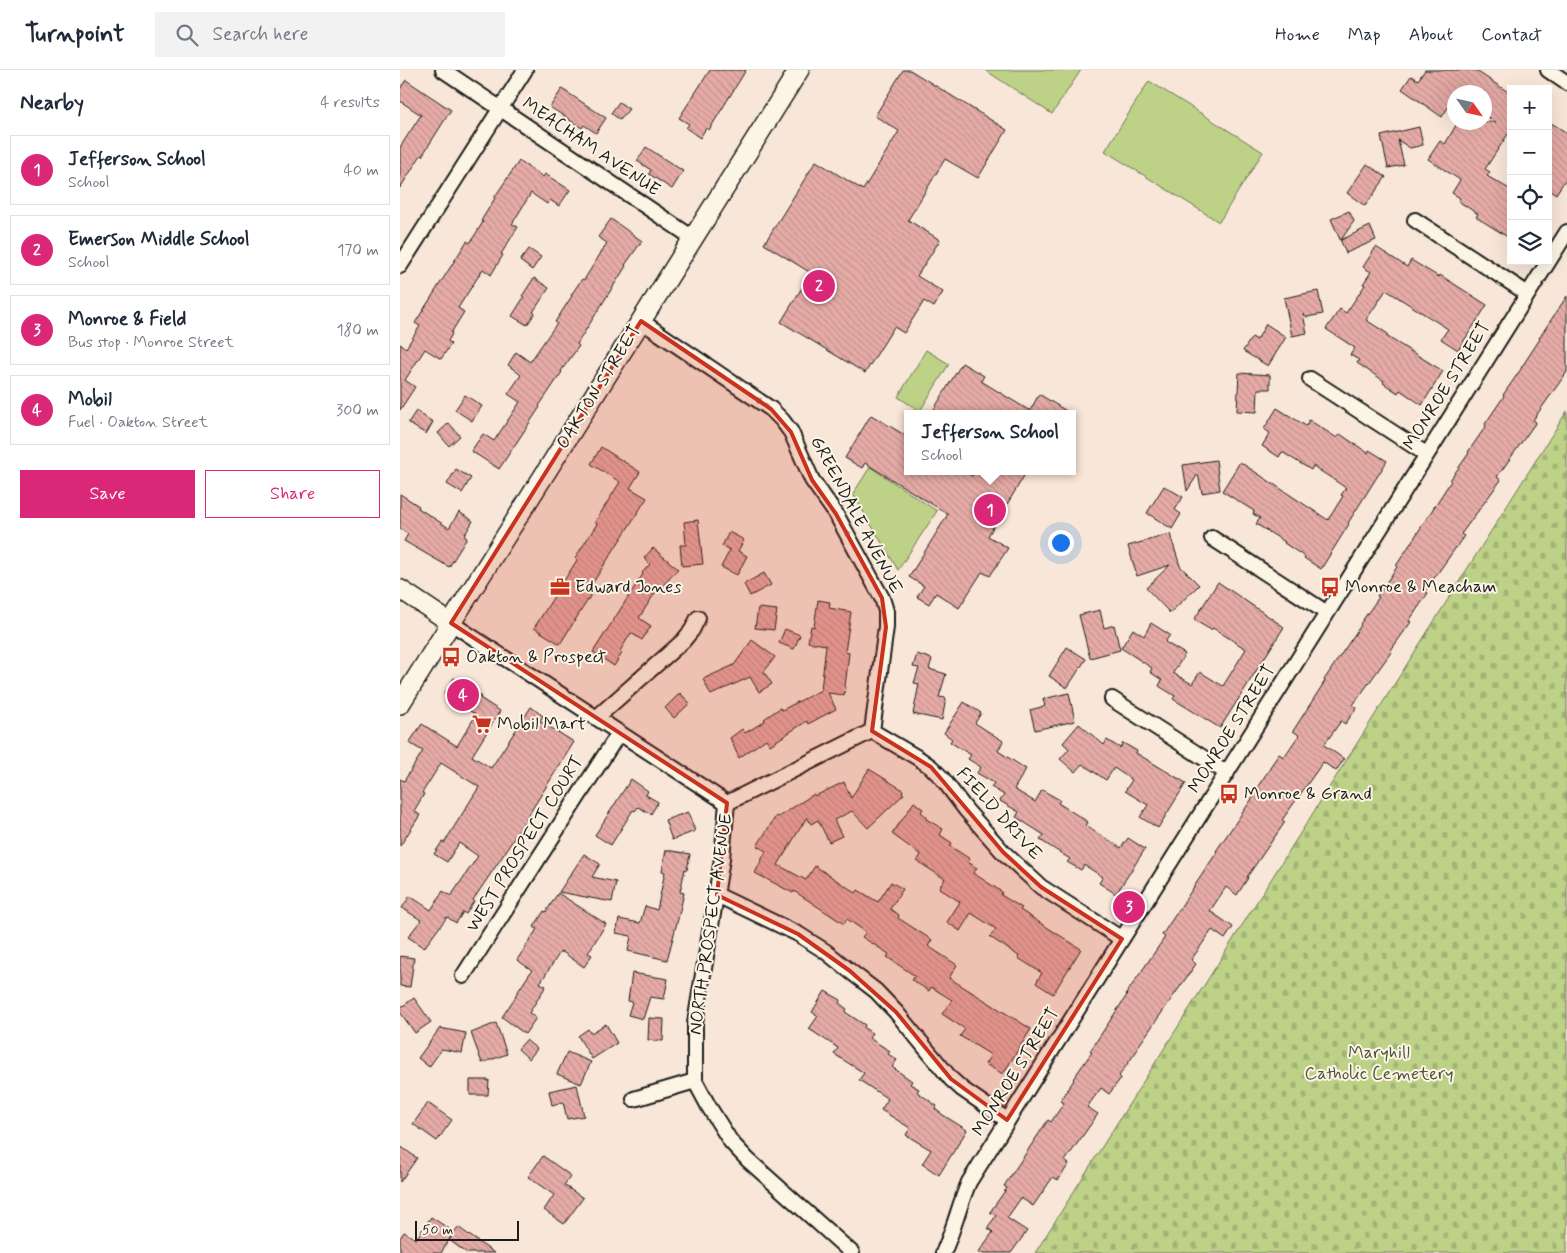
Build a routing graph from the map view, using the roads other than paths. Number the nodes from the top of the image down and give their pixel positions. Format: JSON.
{"nodes":[{"id":1,"x":443,"y":70,"type":"edge"},
{"id":2,"x":525,"y":70,"type":"edge"},
{"id":3,"x":799,"y":70,"type":"edge"},
{"id":4,"x":1548,"y":70,"type":"edge"},
{"id":5,"x":1567,"y":83,"type":"edge"},
{"id":6,"x":500,"y":109,"type":"junction"},
{"id":7,"x":1415,"y":220,"type":"dead end"},
{"id":8,"x":1567,"y":232,"type":"edge"},
{"id":9,"x":693,"y":238,"type":"junction"},
{"id":10,"x":400,"y":266,"type":"edge"},
{"id":11,"x":1528,"y":294,"type":"junction"},
{"id":12,"x":641,"y":321,"type":"junction"},
{"id":13,"x":1310,"y":380,"type":"dead end"},
{"id":14,"x":1426,"y":454,"type":"junction"},
{"id":15,"x":1212,"y":538,"type":"dead end"},
{"id":16,"x":400,"y":589,"type":"edge"},
{"id":17,"x":1327,"y":613,"type":"junction"},
{"id":18,"x":698,"y":618,"type":"dead end"},
{"id":19,"x":451,"y":623,"type":"junction"},
{"id":20,"x":1112,"y":699,"type":"dead end"},
{"id":21,"x":400,"y":704,"type":"edge"},
{"id":22,"x":596,"y":718,"type":"junction"},
{"id":23,"x":872,"y":731,"type":"junction"},
{"id":24,"x":619,"y":733,"type":"junction"},
{"id":25,"x":1227,"y":773,"type":"junction"},
{"id":26,"x":727,"y":803,"type":"junction"},
{"id":27,"x":717,"y":895,"type":"junction"},
{"id":28,"x":1122,"y":939,"type":"junction"},
{"id":29,"x":464,"y":976,"type":"dead end"},
{"id":30,"x":695,"y":1081,"type":"junction"},
{"id":31,"x":634,"y":1099,"type":"dead end"},
{"id":32,"x":1007,"y":1120,"type":"junction"},
{"id":33,"x":852,"y":1253,"type":"edge"},
{"id":34,"x":944,"y":1253,"type":"edge"}],
"edges":[{"from":1,"to":6,"type":"street","name":"MEACHAM AVENUE"},
{"from":2,"to":6,"type":"street"},
{"from":3,"to":9,"type":"main road","name":"OAKTON STREET"},
{"from":4,"to":5,"type":"street"},
{"from":6,"to":9,"type":"street","name":"MEACHAM AVENUE"},
{"from":6,"to":10,"type":"street"},
{"from":7,"to":11,"type":"street"},
{"from":8,"to":11,"type":"street","name":"MONROE STREET"},
{"from":9,"to":12,"type":"main road","name":"OAKTON STREET"},
{"from":11,"to":14,"type":"street","name":"MONROE STREET"},
{"from":12,"to":19,"type":"main road","name":"OAKTON STREET"},
{"from":23,"to":12,"type":"street","name":"GREENDALE AVENUE","one_way":true},
{"from":13,"to":14,"type":"street"},
{"from":14,"to":17,"type":"street","name":"MONROE STREET"},
{"from":15,"to":17,"type":"street"},
{"from":16,"to":19,"type":"street","name":"NORTH PROSPECT AVENUE"},
{"from":17,"to":25,"type":"street","name":"MONROE STREET"},
{"from":18,"to":22,"type":"street"},
{"from":19,"to":21,"type":"main road","name":"OAKTON STREET"},
{"from":19,"to":22,"type":"street","name":"NORTH PROSPECT AVENUE"},
{"from":20,"to":25,"type":"street"},
{"from":22,"to":24,"type":"street","name":"NORTH PROSPECT AVENUE"},
{"from":23,"to":26,"type":"street"},
{"from":23,"to":28,"type":"street","name":"FIELD DRIVE"},
{"from":24,"to":26,"type":"street","name":"NORTH PROSPECT AVENUE"},
{"from":24,"to":29,"type":"street","name":"WEST PROSPECT COURT"},
{"from":25,"to":28,"type":"street","name":"MONROE STREET"},
{"from":26,"to":27,"type":"street","name":"NORTH PROSPECT AVENUE"},
{"from":27,"to":30,"type":"street","name":"NORTH PROSPECT AVENUE"},
{"from":27,"to":32,"type":"street"},
{"from":28,"to":32,"type":"street","name":"MONROE STREET"},
{"from":30,"to":31,"type":"street"},
{"from":30,"to":33,"type":"street","name":"NORTH PROSPECT AVENUE"},
{"from":32,"to":34,"type":"street","name":"MONROE STREET"}]}
